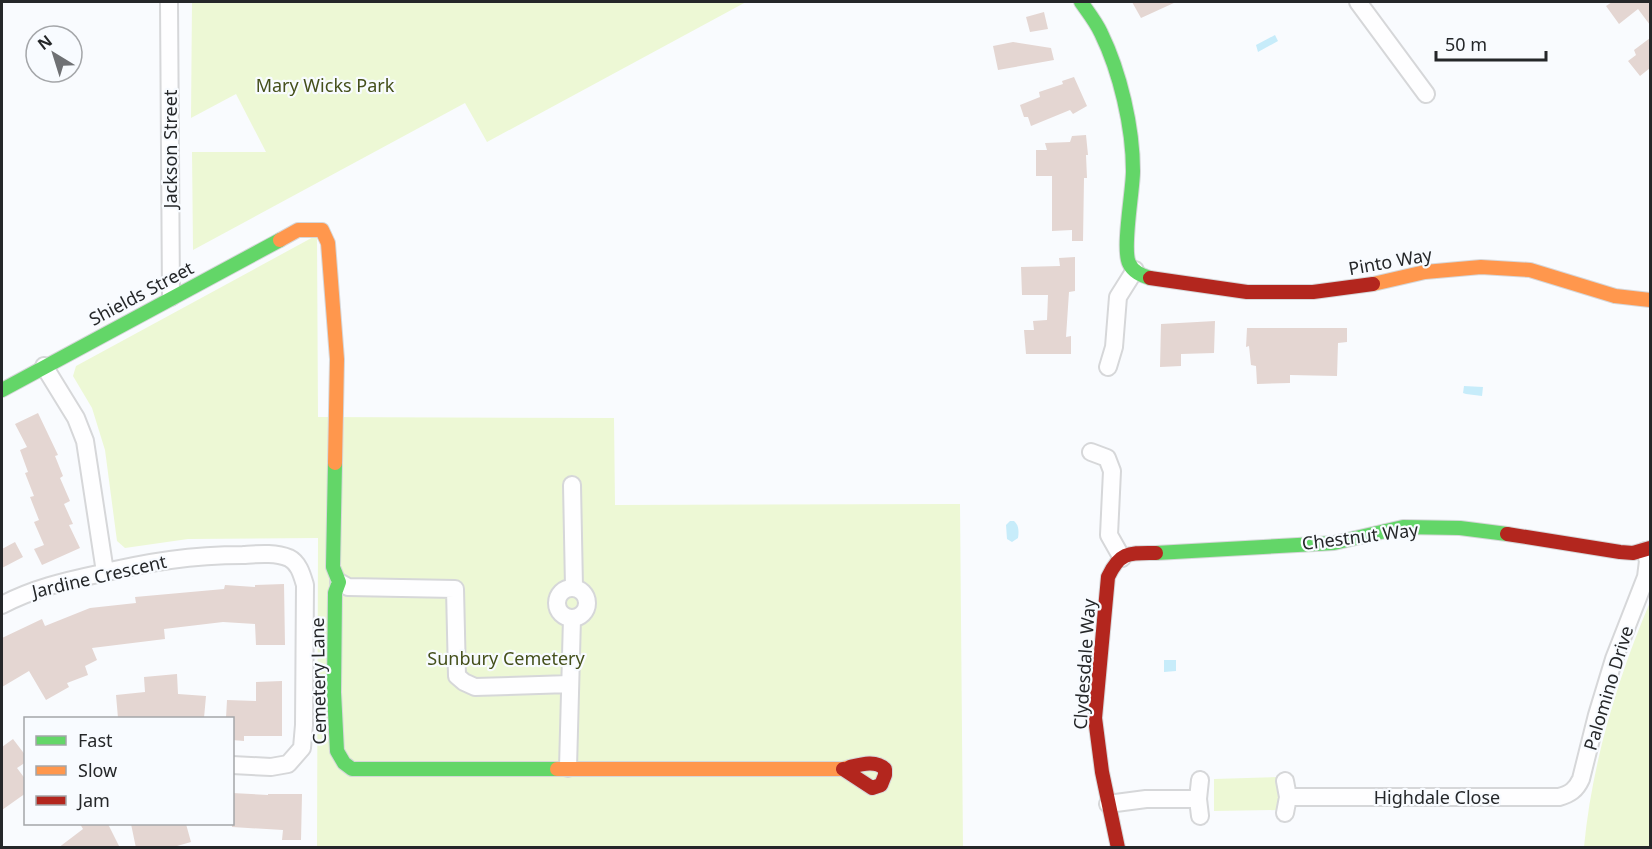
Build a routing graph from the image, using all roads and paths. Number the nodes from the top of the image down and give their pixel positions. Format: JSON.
{"nodes":[{"id":1,"x":169,"y":2,"type":"edge"},
{"id":2,"x":1081,"y":2,"type":"edge"},
{"id":3,"x":1358,"y":2,"type":"edge"},
{"id":4,"x":1426,"y":94,"type":"dead end"},
{"id":5,"x":298,"y":230,"type":"joint"},
{"id":6,"x":1134,"y":270,"type":"junction"},
{"id":7,"x":171,"y":297,"type":"junction"},
{"id":8,"x":1650,"y":300,"type":"edge"},
{"id":9,"x":44,"y":366,"type":"junction"},
{"id":10,"x":1108,"y":367,"type":"dead end"},
{"id":11,"x":2,"y":390,"type":"edge"},
{"id":12,"x":1091,"y":452,"type":"dead end"},
{"id":13,"x":572,"y":485,"type":"dead end"},
{"id":14,"x":1598,"y":550,"type":"joint"},
{"id":15,"x":1649,"y":555,"type":"edge"},
{"id":16,"x":1122,"y":558,"type":"junction"},
{"id":17,"x":105,"y":572,"type":"junction"},
{"id":18,"x":339,"y":582,"type":"junction"},
{"id":19,"x":2,"y":605,"type":"edge"},
{"id":20,"x":570,"y":684,"type":"junction"},
{"id":21,"x":234,"y":765,"type":"edge"},
{"id":22,"x":568,"y":768,"type":"junction"},
{"id":23,"x":843,"y":769,"type":"dead end"},
{"id":24,"x":1200,"y":780,"type":"dead end"},
{"id":25,"x":1580,"y":782,"type":"joint"},
{"id":26,"x":1286,"y":797,"type":"dead end"},
{"id":27,"x":1198,"y":798,"type":"junction"},
{"id":28,"x":1108,"y":804,"type":"junction"},
{"id":29,"x":1200,"y":816,"type":"dead end"},
{"id":30,"x":1118,"y":848,"type":"edge"}],
"edges":[{"from":1,"to":7,"type":"street","name":"Jackson Street"},
{"from":2,"to":6,"type":"street"},
{"from":3,"to":4,"type":"street"},
{"from":5,"to":7,"type":"street","name":"Shields Street"},
{"from":5,"to":18,"type":"street","name":"Cemetery Lane"},
{"from":6,"to":8,"type":"street","name":"Pinto Way"},
{"from":6,"to":10,"type":"street"},
{"from":7,"to":9,"type":"street","name":"Shields Street"},
{"from":9,"to":11,"type":"street","name":"Shields Street"},
{"from":9,"to":17,"type":"street"},
{"from":12,"to":16,"type":"street"},
{"from":13,"to":20,"type":"street"},
{"from":14,"to":15,"type":"street","name":"Chestnut Way"},
{"from":14,"to":16,"type":"street","name":"Chestnut Way"},
{"from":15,"to":25,"type":"street","name":"Palomino Drive"},
{"from":16,"to":28,"type":"street","name":"Clydesdale Way"},
{"from":17,"to":19,"type":"street","name":"Jardine Crescent"},
{"from":17,"to":21,"type":"street","name":"Jardine Crescent"},
{"from":18,"to":20,"type":"street"},
{"from":18,"to":22,"type":"street","name":"Cemetery Lane"},
{"from":20,"to":22,"type":"street"},
{"from":22,"to":23,"type":"street","name":"Cemetery Lane"},
{"from":24,"to":27,"type":"street"},
{"from":25,"to":26,"type":"street","name":"Highdale Close"},
{"from":27,"to":28,"type":"street"},
{"from":27,"to":29,"type":"street"},
{"from":28,"to":30,"type":"street","name":"Clydesdale Way"}]}
